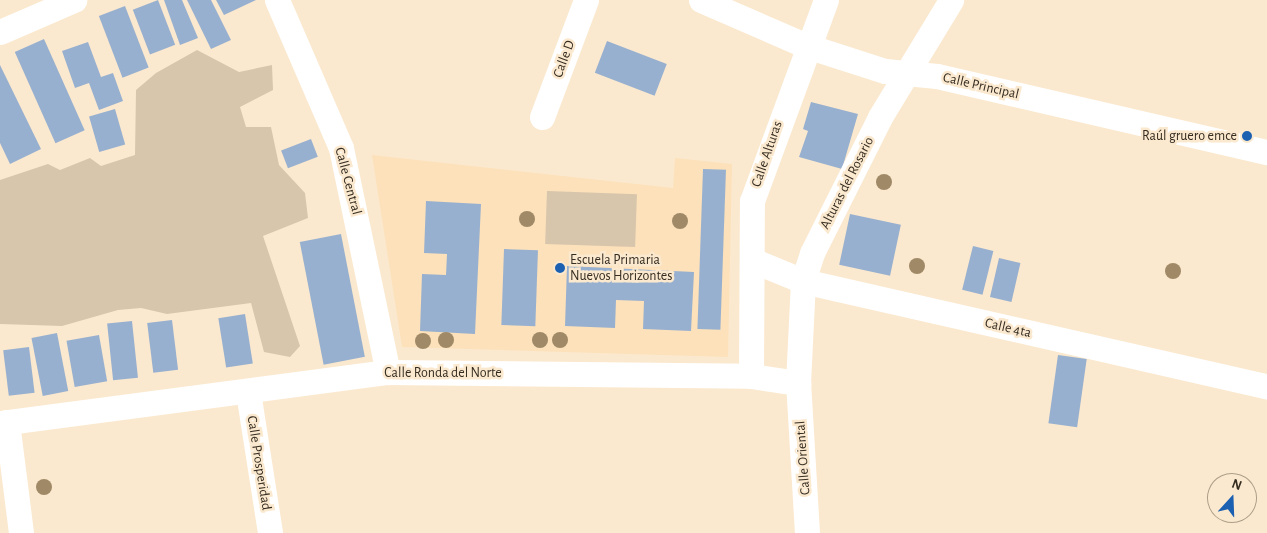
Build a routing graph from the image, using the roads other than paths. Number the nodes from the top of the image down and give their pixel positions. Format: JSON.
{"nodes":[{"id":1,"x":74,"y":0,"type":"edge"},
{"id":2,"x":276,"y":0,"type":"edge"},
{"id":3,"x":586,"y":0,"type":"edge"},
{"id":4,"x":701,"y":0,"type":"edge"},
{"id":5,"x":826,"y":0,"type":"edge"},
{"id":6,"x":951,"y":0,"type":"edge"},
{"id":7,"x":0,"y":32,"type":"edge"},
{"id":8,"x":808,"y":46,"type":"junction"},
{"id":9,"x":907,"y":73,"type":"junction"},
{"id":10,"x":542,"y":118,"type":"dead end"},
{"id":11,"x":1267,"y":152,"type":"edge"},
{"id":12,"x":752,"y":260,"type":"junction"},
{"id":13,"x":803,"y":281,"type":"junction"},
{"id":14,"x":388,"y":372,"type":"junction"},
{"id":15,"x":751,"y":376,"type":"junction"},
{"id":16,"x":798,"y":383,"type":"junction"},
{"id":17,"x":1267,"y":386,"type":"edge"},
{"id":18,"x":248,"y":392,"type":"junction"},
{"id":19,"x":4,"y":422,"type":"edge"},
{"id":20,"x":21,"y":533,"type":"edge"},
{"id":21,"x":270,"y":533,"type":"edge"},
{"id":22,"x":808,"y":533,"type":"edge"}],
"edges":[{"from":1,"to":7,"type":"street"},
{"from":2,"to":14,"type":"street","name":"Calle Central"},
{"from":3,"to":10,"type":"street","name":"Calle D"},
{"from":4,"to":8,"type":"street","name":"Calle Principal"},
{"from":5,"to":8,"type":"street","name":"Calle Alturas"},
{"from":6,"to":9,"type":"street","name":"Alturas del Rosario"},
{"from":8,"to":9,"type":"street","name":"Calle Principal"},
{"from":8,"to":12,"type":"street","name":"Calle Alturas"},
{"from":9,"to":11,"type":"street","name":"Calle Principal"},
{"from":9,"to":13,"type":"street","name":"Alturas del Rosario"},
{"from":12,"to":13,"type":"street","name":"Calle 4ta"},
{"from":12,"to":15,"type":"street","name":"Calle Alturas"},
{"from":13,"to":16,"type":"street","name":"Alturas del Rosario"},
{"from":13,"to":17,"type":"street","name":"Calle 4ta"},
{"from":14,"to":15,"type":"street","name":"Calle Ronda del Norte"},
{"from":14,"to":18,"type":"street","name":"Calle Ronda del Norte"},
{"from":15,"to":16,"type":"street","name":"Calle Ronda del Norte"},
{"from":16,"to":22,"type":"street","name":"Calle Oriental"},
{"from":18,"to":19,"type":"street","name":"Calle Ronda del Norte"},
{"from":18,"to":21,"type":"street","name":"Calle Prosperidad"},
{"from":19,"to":20,"type":"street"}]}
